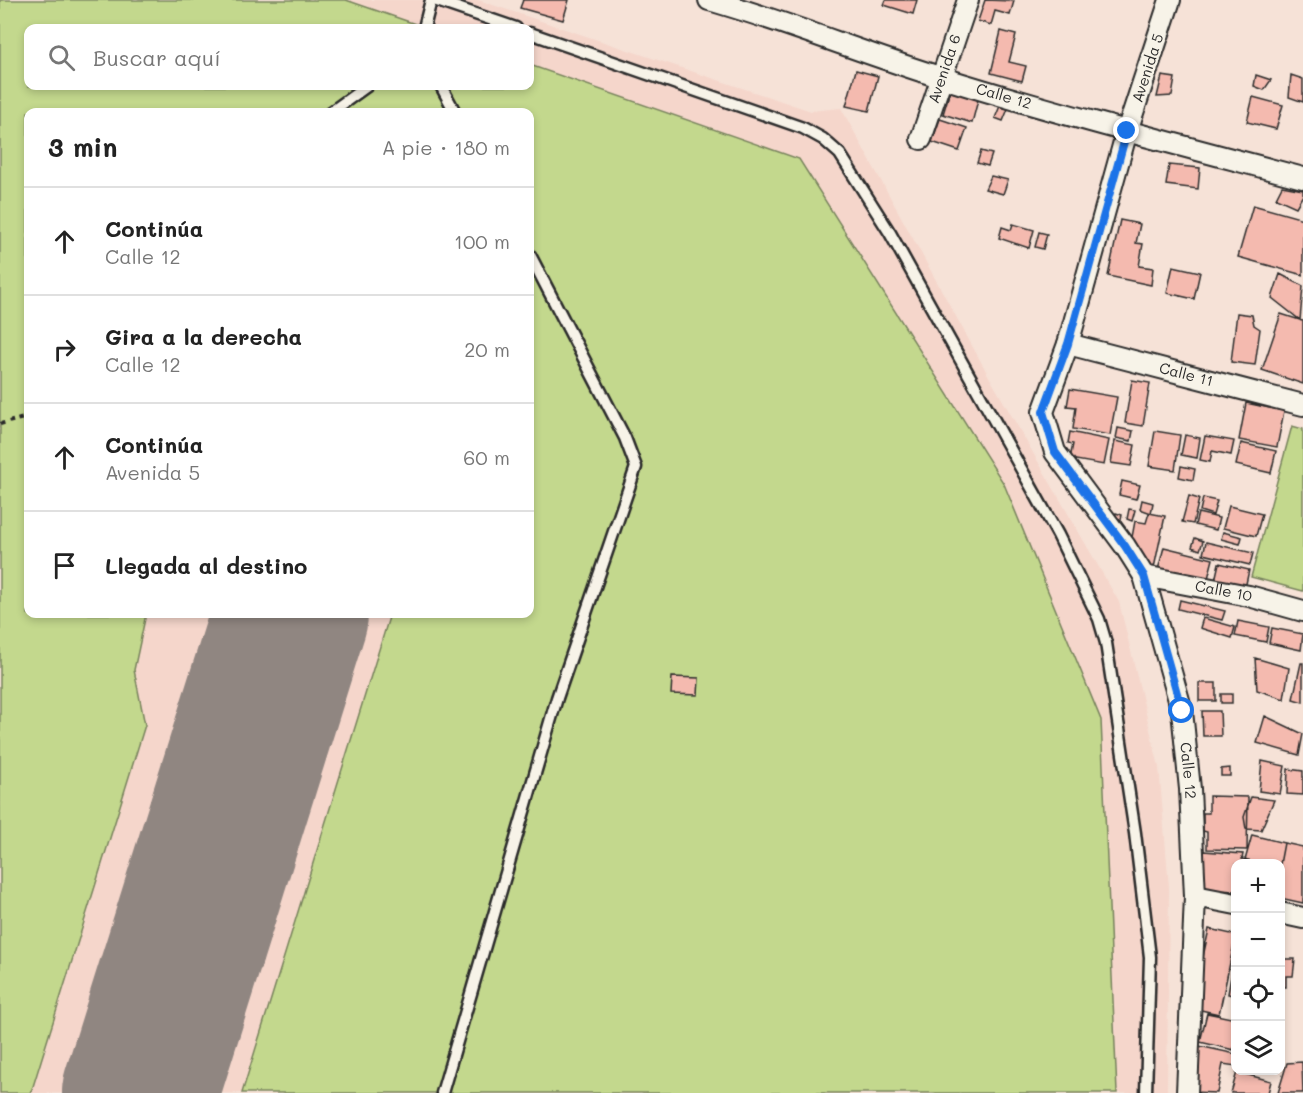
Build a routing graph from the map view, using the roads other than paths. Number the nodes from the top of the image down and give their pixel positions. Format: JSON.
{"nodes":[{"id":1,"x":433,"y":0,"type":"edge"},
{"id":2,"x":709,"y":0,"type":"edge"},
{"id":3,"x":968,"y":0,"type":"edge"},
{"id":4,"x":1170,"y":0,"type":"edge"},
{"id":5,"x":759,"y":7,"type":"edge"},
{"id":6,"x":425,"y":24,"type":"edge"},
{"id":7,"x":504,"y":24,"type":"edge"},
{"id":8,"x":534,"y":34,"type":"edge"},
{"id":9,"x":941,"y":78,"type":"junction"},
{"id":10,"x":362,"y":90,"type":"edge"},
{"id":11,"x":443,"y":90,"type":"edge"},
{"id":12,"x":337,"y":108,"type":"edge"},
{"id":13,"x":453,"y":108,"type":"edge"},
{"id":14,"x":1127,"y":131,"type":"junction"},
{"id":15,"x":921,"y":139,"type":"dead end"},
{"id":16,"x":1303,"y":178,"type":"edge"},
{"id":17,"x":534,"y":263,"type":"edge"},
{"id":18,"x":1068,"y":344,"type":"junction"},
{"id":19,"x":1303,"y":405,"type":"edge"},
{"id":20,"x":1144,"y":576,"type":"junction"},
{"id":21,"x":1303,"y":611,"type":"edge"},
{"id":22,"x":1195,"y":896,"type":"junction"},
{"id":23,"x":1231,"y":903,"type":"edge"},
{"id":24,"x":1285,"y":914,"type":"edge"},
{"id":25,"x":1303,"y":918,"type":"edge"},
{"id":26,"x":442,"y":1093,"type":"edge"},
{"id":27,"x":1146,"y":1093,"type":"edge"},
{"id":28,"x":1187,"y":1093,"type":"edge"}],
"edges":[{"from":1,"to":6,"type":"lane"},
{"from":1,"to":7,"type":"lane"},
{"from":2,"to":5,"type":"street","name":"Calle 12"},
{"from":3,"to":9,"type":"street","name":"Avenida 6"},
{"from":4,"to":14,"type":"street","name":"Avenida 5"},
{"from":5,"to":9,"type":"street","name":"Calle 12"},
{"from":8,"to":27,"type":"lane"},
{"from":9,"to":14,"type":"street","name":"Calle 12"},
{"from":9,"to":15,"type":"street","name":"Avenida 6"},
{"from":10,"to":12,"type":"lane"},
{"from":11,"to":13,"type":"lane"},
{"from":14,"to":16,"type":"street","name":"Calle 12"},
{"from":14,"to":18,"type":"street","name":"Avenida 5"},
{"from":17,"to":26,"type":"lane"},
{"from":18,"to":19,"type":"street","name":"Calle 11"},
{"from":18,"to":20,"type":"street","name":"Calle 12"},
{"from":20,"to":21,"type":"street","name":"Calle 10"},
{"from":20,"to":22,"type":"street","name":"Calle 12"},
{"from":22,"to":23,"type":"street"},
{"from":22,"to":28,"type":"street","name":"Calle 12"},
{"from":24,"to":25,"type":"street"}]}
